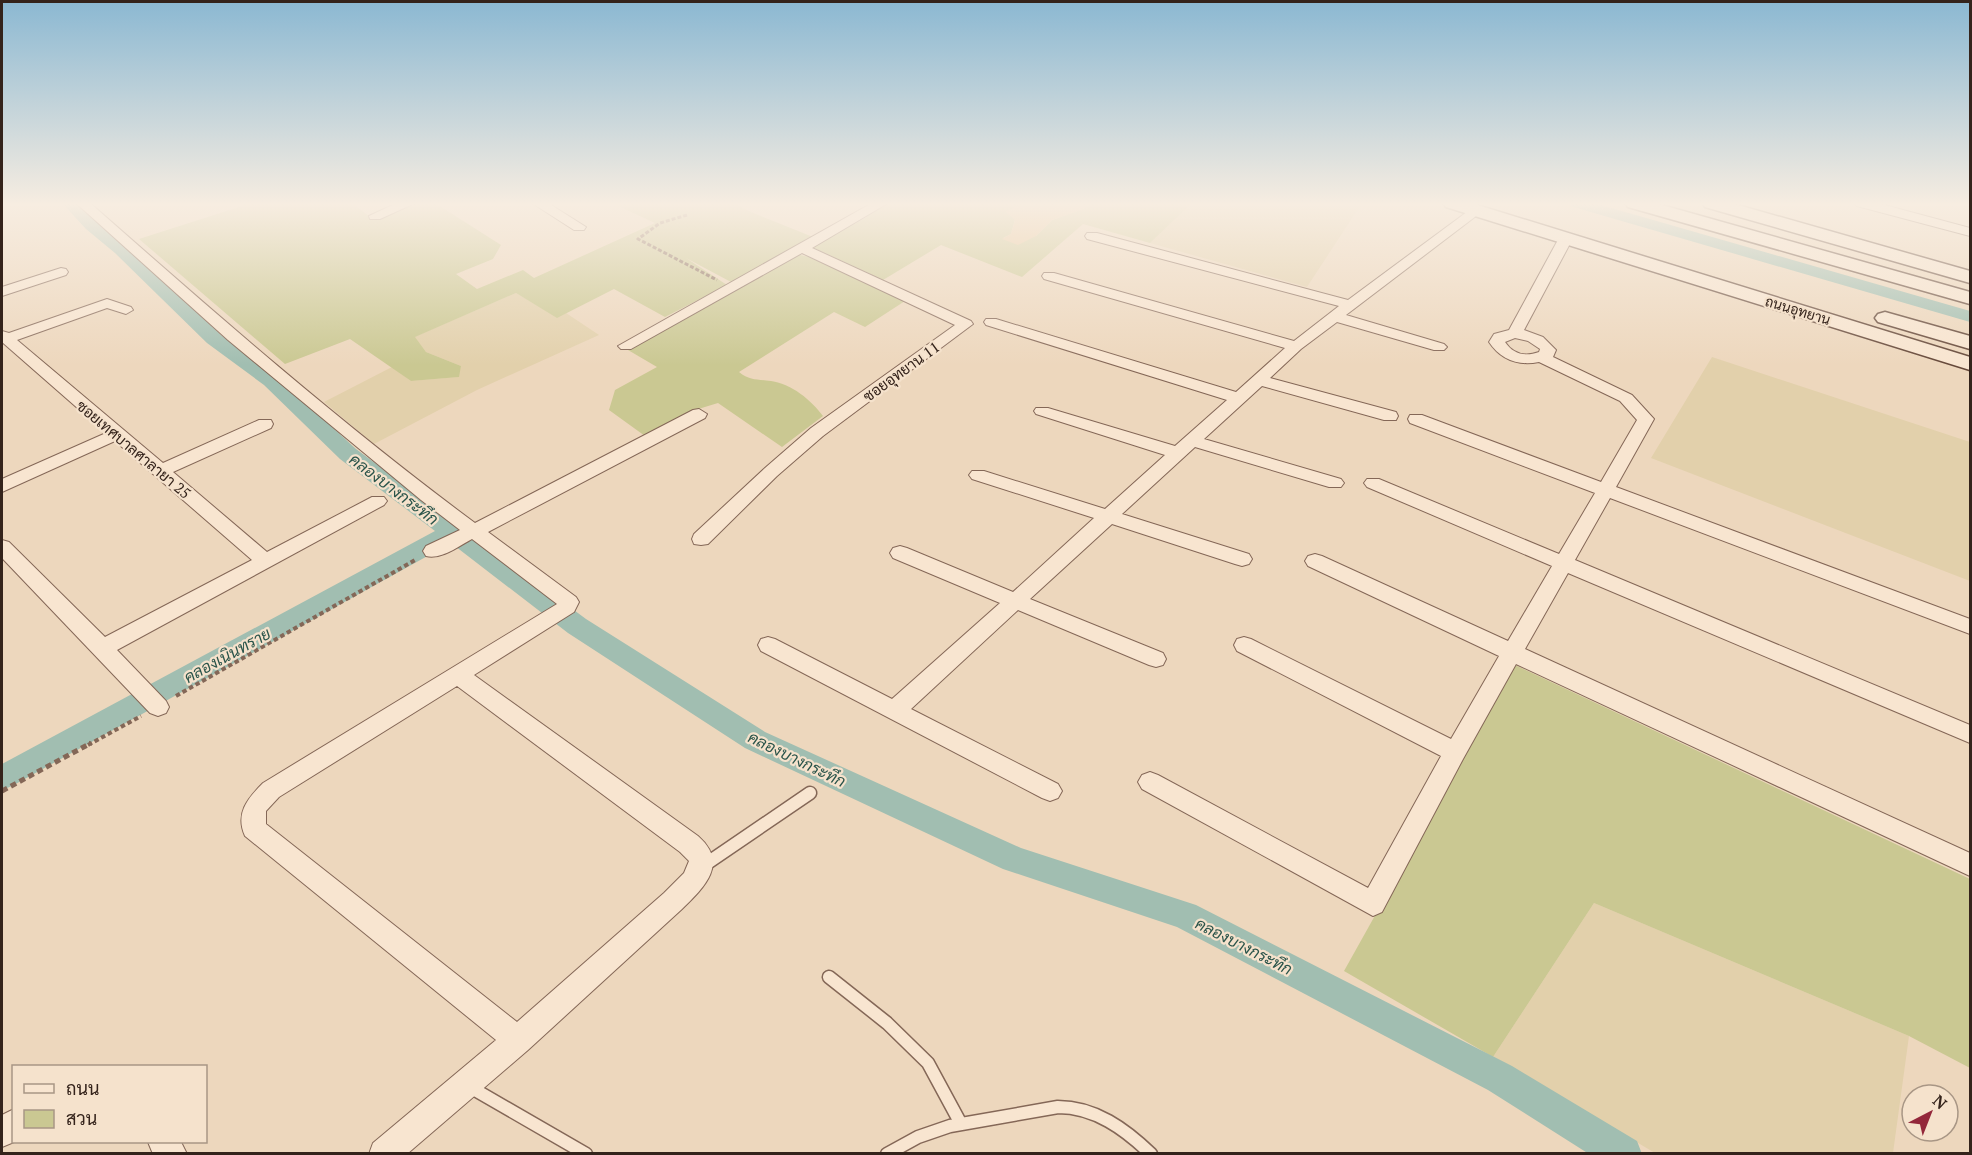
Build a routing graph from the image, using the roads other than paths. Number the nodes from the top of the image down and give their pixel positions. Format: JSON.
{"nodes":[{"id":1,"x":143,"y":257,"type":"edge"},
{"id":2,"x":785,"y":257,"type":"edge"},
{"id":3,"x":820,"y":257,"type":"edge"},
{"id":4,"x":1171,"y":257,"type":"edge"},
{"id":5,"x":1410,"y":257,"type":"edge"},
{"id":6,"x":1556,"y":257,"type":"edge"},
{"id":7,"x":1627,"y":257,"type":"edge"},
{"id":8,"x":1682,"y":257,"type":"edge"},
{"id":9,"x":1824,"y":257,"type":"edge"},
{"id":10,"x":1900,"y":257,"type":"edge"},
{"id":11,"x":61,"y":272,"type":"dead end"},
{"id":12,"x":1049,"y":276,"type":"dead end"},
{"id":13,"x":1971,"y":277,"type":"edge"},
{"id":14,"x":2,"y":292,"type":"edge"},
{"id":15,"x":1971,"y":298,"type":"edge"},
{"id":16,"x":1352,"y":305,"type":"junction"},
{"id":17,"x":126,"y":310,"type":"dead end"},
{"id":18,"x":1335,"y":317,"type":"junction"},
{"id":19,"x":991,"y":322,"type":"dead end"},
{"id":20,"x":1515,"y":333,"type":"junction"},
{"id":21,"x":4,"y":337,"type":"edge"},
{"id":22,"x":1971,"y":343,"type":"edge"},
{"id":23,"x":626,"y":346,"type":"dead end"},
{"id":24,"x":1296,"y":346,"type":"junction"},
{"id":25,"x":1439,"y":346,"type":"dead end"},
{"id":26,"x":1541,"y":357,"type":"junction"},
{"id":27,"x":1971,"y":364,"type":"edge"},
{"id":28,"x":1259,"y":380,"type":"junction"},
{"id":29,"x":1239,"y":398,"type":"junction"},
{"id":30,"x":1042,"y":411,"type":"dead end"},
{"id":31,"x":699,"y":414,"type":"dead end"},
{"id":32,"x":1390,"y":416,"type":"dead end"},
{"id":33,"x":1416,"y":419,"type":"dead end"},
{"id":34,"x":265,"y":424,"type":"dead end"},
{"id":35,"x":117,"y":434,"type":"junction"},
{"id":36,"x":1192,"y":441,"type":"junction"},
{"id":37,"x":1178,"y":453,"type":"junction"},
{"id":38,"x":160,"y":471,"type":"junction"},
{"id":39,"x":978,"y":475,"type":"dead end"},
{"id":40,"x":1335,"y":483,"type":"dead end"},
{"id":41,"x":1372,"y":483,"type":"dead end"},
{"id":42,"x":2,"y":486,"type":"edge"},
{"id":43,"x":1605,"y":490,"type":"junction"},
{"id":44,"x":378,"y":501,"type":"dead end"},
{"id":45,"x":1109,"y":516,"type":"junction"},
{"id":46,"x":470,"y":532,"type":"junction"},
{"id":47,"x":701,"y":539,"type":"dead end"},
{"id":48,"x":2,"y":547,"type":"edge"},
{"id":49,"x":433,"y":550,"type":"road end"},
{"id":50,"x":900,"y":553,"type":"dead end"},
{"id":51,"x":1242,"y":559,"type":"dead end"},
{"id":52,"x":1315,"y":561,"type":"dead end"},
{"id":53,"x":267,"y":562,"type":"junction"},
{"id":54,"x":1563,"y":563,"type":"junction"},
{"id":55,"x":1016,"y":601,"type":"junction"},
{"id":56,"x":1971,"y":627,"type":"edge"},
{"id":57,"x":768,"y":645,"type":"dead end"},
{"id":58,"x":1244,"y":645,"type":"dead end"},
{"id":59,"x":103,"y":648,"type":"junction"},
{"id":60,"x":1512,"y":652,"type":"junction"},
{"id":61,"x":1156,"y":659,"type":"dead end"},
{"id":62,"x":458,"y":675,"type":"junction"},
{"id":63,"x":154,"y":701,"type":"road end"},
{"id":64,"x":894,"y":711,"type":"junction"},
{"id":65,"x":1971,"y":734,"type":"edge"},
{"id":66,"x":1455,"y":752,"type":"junction"},
{"id":67,"x":1150,"y":782,"type":"dead end"},
{"id":68,"x":1050,"y":791,"type":"dead end"},
{"id":69,"x":810,"y":793,"type":"dead end"},
{"id":70,"x":1971,"y":865,"type":"edge"},
{"id":71,"x":701,"y":867,"type":"junction"},
{"id":72,"x":829,"y":977,"type":"dead end"},
{"id":73,"x":518,"y":1040,"type":"junction"},
{"id":74,"x":465,"y":1084,"type":"junction"},
{"id":75,"x":961,"y":1124,"type":"junction"},
{"id":76,"x":384,"y":1154,"type":"edge"},
{"id":77,"x":586,"y":1154,"type":"edge"},
{"id":78,"x":887,"y":1154,"type":"edge"},
{"id":79,"x":1151,"y":1154,"type":"edge"}],
"edges":[{"from":1,"to":46,"type":"street"},
{"from":2,"to":23,"type":"street"},
{"from":3,"to":47,"type":"street","name":"ซอยอุทยาน 11"},
{"from":4,"to":16,"type":"street"},
{"from":5,"to":16,"type":"street"},
{"from":6,"to":20,"type":"street"},
{"from":7,"to":27,"type":"main road","name":"ถนนอุทยาน"},
{"from":8,"to":22,"type":"main road","name":"ถนนอุทยาน"},
{"from":9,"to":15,"type":"main road"},
{"from":10,"to":13,"type":"main road"},
{"from":11,"to":14,"type":"street"},
{"from":12,"to":24,"type":"street"},
{"from":16,"to":18,"type":"street"},
{"from":17,"to":21,"type":"street"},
{"from":18,"to":24,"type":"street"},
{"from":18,"to":25,"type":"street"},
{"from":19,"to":29,"type":"street"},
{"from":20,"to":26,"type":"street"},
{"from":20,"to":26,"type":"street"},
{"from":21,"to":35,"type":"street","name":"ซอยเทศบาลศาลายา 25"},
{"from":24,"to":28,"type":"street"},
{"from":26,"to":43,"type":"street"},
{"from":28,"to":29,"type":"street"},
{"from":28,"to":32,"type":"street"},
{"from":29,"to":36,"type":"street"},
{"from":30,"to":37,"type":"street"},
{"from":31,"to":46,"type":"street"},
{"from":33,"to":43,"type":"street"},
{"from":34,"to":38,"type":"street"},
{"from":35,"to":38,"type":"street","name":"ซอยเทศบาลศาลายา 25"},
{"from":35,"to":42,"type":"street"},
{"from":36,"to":37,"type":"street"},
{"from":36,"to":40,"type":"street"},
{"from":37,"to":45,"type":"street"},
{"from":38,"to":53,"type":"street","name":"ซอยเทศบาลศาลายา 25"},
{"from":39,"to":45,"type":"street"},
{"from":41,"to":54,"type":"street"},
{"from":43,"to":54,"type":"street"},
{"from":43,"to":56,"type":"street"},
{"from":44,"to":53,"type":"street"},
{"from":45,"to":51,"type":"street"},
{"from":45,"to":55,"type":"street"},
{"from":46,"to":49,"type":"street"},
{"from":46,"to":62,"type":"street"},
{"from":48,"to":59,"type":"street"},
{"from":50,"to":55,"type":"street"},
{"from":52,"to":60,"type":"street"},
{"from":53,"to":59,"type":"street"},
{"from":54,"to":60,"type":"street"},
{"from":54,"to":65,"type":"street"},
{"from":55,"to":61,"type":"street"},
{"from":55,"to":64,"type":"street"},
{"from":57,"to":64,"type":"street"},
{"from":58,"to":66,"type":"street"},
{"from":59,"to":63,"type":"street"},
{"from":60,"to":66,"type":"street"},
{"from":60,"to":70,"type":"street"},
{"from":62,"to":71,"type":"street"},
{"from":62,"to":73,"type":"street"},
{"from":64,"to":68,"type":"street"},
{"from":66,"to":67,"type":"street"},
{"from":69,"to":71,"type":"lane"},
{"from":71,"to":73,"type":"street"},
{"from":72,"to":75,"type":"lane"},
{"from":73,"to":74,"type":"street"},
{"from":74,"to":76,"type":"street"},
{"from":74,"to":77,"type":"lane"},
{"from":75,"to":78,"type":"lane"},
{"from":75,"to":79,"type":"lane"}]}
